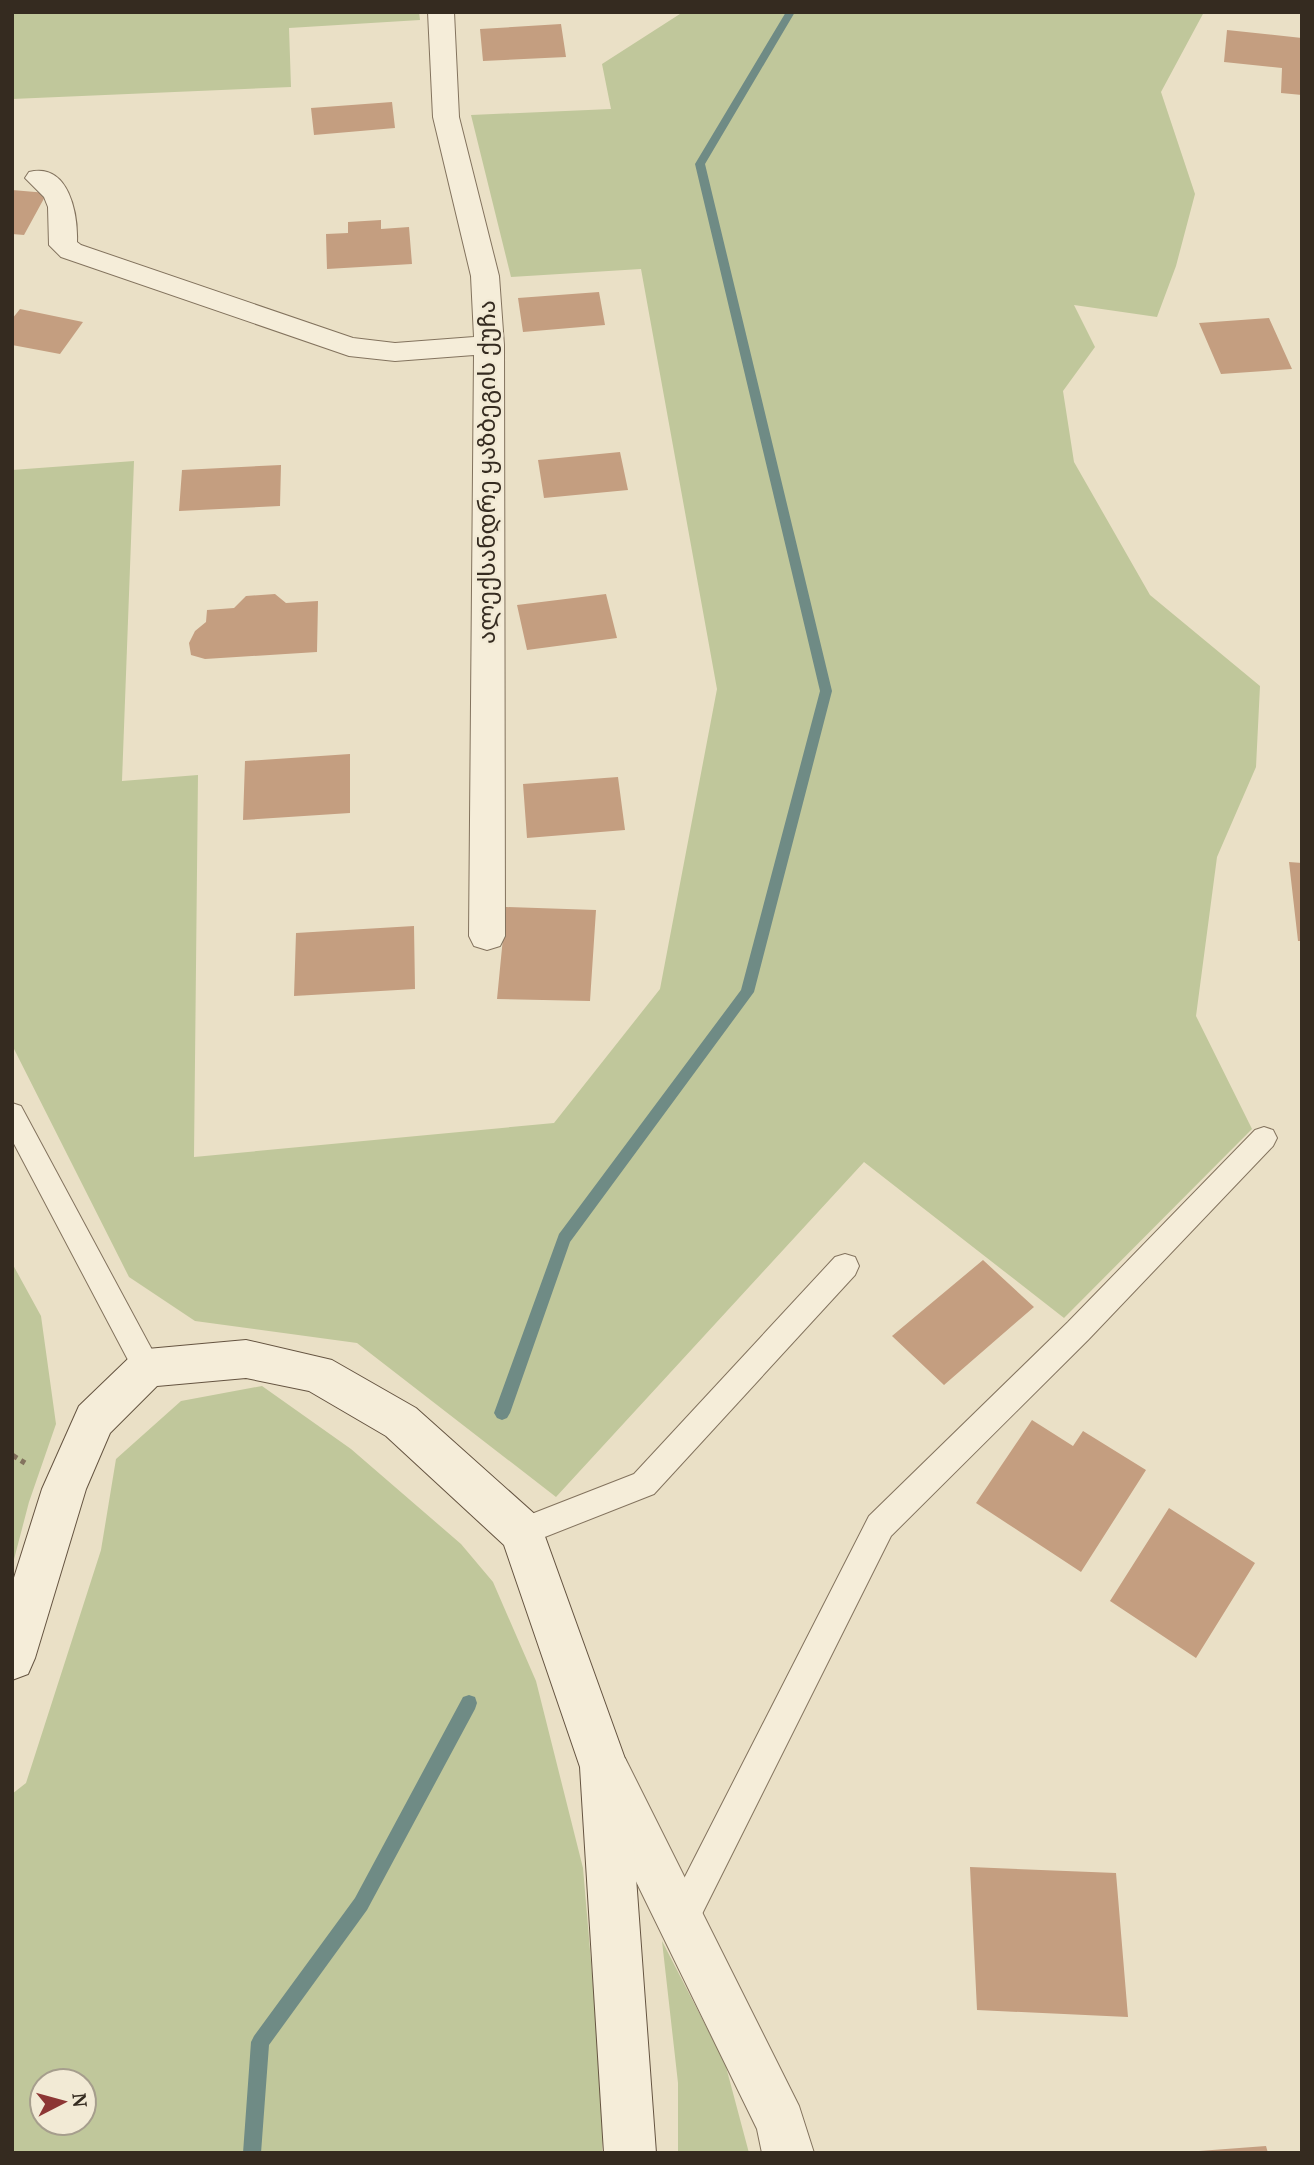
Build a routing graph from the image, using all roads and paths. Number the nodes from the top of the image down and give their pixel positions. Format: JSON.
{"nodes":[{"id":1,"x":441,"y":12,"type":"edge"},
{"id":2,"x":39,"y":177,"type":"dead end"},
{"id":3,"x":489,"y":345,"type":"junction"},
{"id":4,"x":487,"y":936,"type":"dead end"},
{"id":5,"x":12,"y":1114,"type":"edge"},
{"id":6,"x":1264,"y":1138,"type":"dead end"},
{"id":7,"x":845,"y":1266,"type":"dead end"},
{"id":8,"x":147,"y":1368,"type":"junction"},
{"id":9,"x":522,"y":1532,"type":"junction"},
{"id":10,"x":12,"y":1658,"type":"edge"},
{"id":11,"x":604,"y":1767,"type":"junction"},
{"id":12,"x":682,"y":1918,"type":"junction"},
{"id":13,"x":630,"y":2153,"type":"edge"},
{"id":14,"x":788,"y":2153,"type":"edge"}],
"edges":[{"from":1,"to":3,"type":"street","name":"ალექსანდრე ყაზბეგის ქუჩა"},
{"from":2,"to":3,"type":"street"},
{"from":3,"to":4,"type":"street","name":"ალექსანდრე ყაზბეგის ქუჩა"},
{"from":5,"to":8,"type":"lane"},
{"from":6,"to":12,"type":"lane"},
{"from":7,"to":9,"type":"lane"},
{"from":8,"to":9,"type":"street"},
{"from":8,"to":10,"type":"street"},
{"from":9,"to":11,"type":"street"},
{"from":11,"to":12,"type":"street"},
{"from":11,"to":13,"type":"street"},
{"from":12,"to":14,"type":"street"}]}
